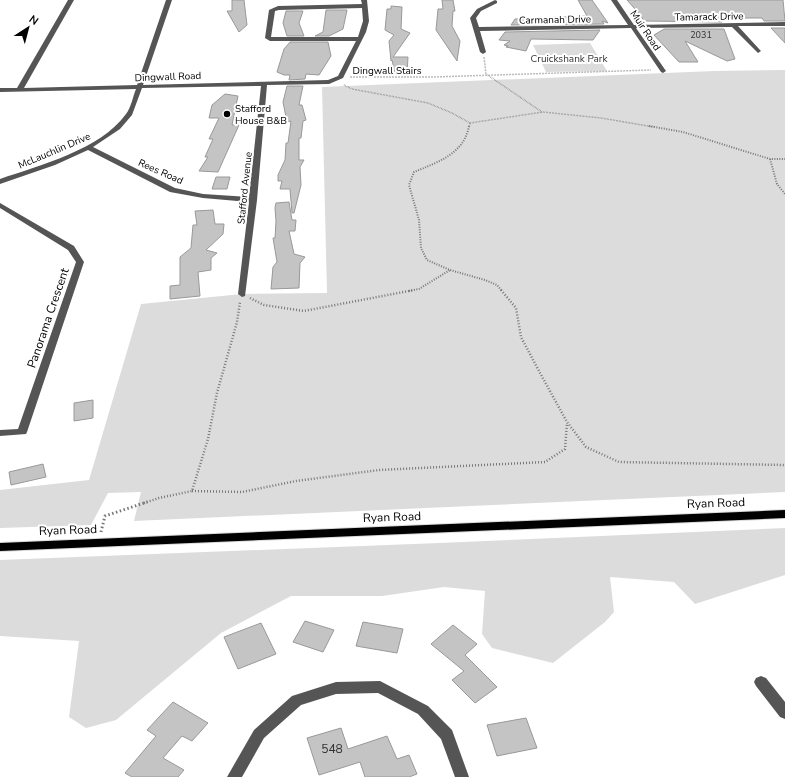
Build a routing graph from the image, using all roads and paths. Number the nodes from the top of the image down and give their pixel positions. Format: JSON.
{"nodes":[{"id":1,"x":71,"y":0,"type":"edge"},
{"id":2,"x":169,"y":0,"type":"edge"},
{"id":3,"x":614,"y":0,"type":"edge"},
{"id":4,"x":495,"y":2,"type":"dead end"},
{"id":5,"x":364,"y":3,"type":"edge"},
{"id":6,"x":785,"y":24,"type":"edge"},
{"id":7,"x":734,"y":25,"type":"junction"},
{"id":8,"x":633,"y":27,"type":"junction"},
{"id":9,"x":477,"y":29,"type":"junction"},
{"id":10,"x":360,"y":39,"type":"junction"},
{"id":11,"x":758,"y":51,"type":"dead end"},
{"id":12,"x":483,"y":52,"type":"joint"},
{"id":13,"x":662,"y":70,"type":"joint"},
{"id":14,"x":486,"y":74,"type":"junction"},
{"id":15,"x":339,"y":79,"type":"junction"},
{"id":16,"x":264,"y":84,"type":"junction"},
{"id":17,"x":138,"y":87,"type":"junction"},
{"id":18,"x":0,"y":90,"type":"edge"},
{"id":19,"x":19,"y":90,"type":"junction"},
{"id":20,"x":543,"y":112,"type":"junction"},
{"id":21,"x":470,"y":123,"type":"junction"},
{"id":22,"x":89,"y":148,"type":"junction"},
{"id":23,"x":770,"y":158,"type":"junction"},
{"id":24,"x":785,"y":159,"type":"edge"},
{"id":25,"x":0,"y":182,"type":"edge"},
{"id":26,"x":785,"y":194,"type":"edge"},
{"id":27,"x":253,"y":200,"type":"junction"},
{"id":28,"x":0,"y":205,"type":"edge"},
{"id":29,"x":450,"y":270,"type":"junction"},
{"id":30,"x":242,"y":294,"type":"junction"},
{"id":31,"x":567,"y":422,"type":"junction"},
{"id":32,"x":0,"y":433,"type":"edge"},
{"id":33,"x":785,"y":465,"type":"edge"},
{"id":34,"x":192,"y":491,"type":"junction"},
{"id":35,"x":785,"y":514,"type":"edge"},
{"id":36,"x":101,"y":532,"type":"dead end"},
{"id":37,"x":0,"y":547,"type":"edge"},
{"id":38,"x":761,"y":682,"type":"dead end"},
{"id":39,"x":785,"y":713,"type":"edge"},
{"id":40,"x":234,"y":777,"type":"edge"},
{"id":41,"x":462,"y":777,"type":"edge"}],
"edges":[{"from":1,"to":19,"type":"street"},
{"from":2,"to":17,"type":"street","name":"McLauchlin Drive"},
{"from":3,"to":8,"type":"street","name":"Muir Road"},
{"from":4,"to":9,"type":"street"},
{"from":5,"to":10,"type":"street"},
{"from":5,"to":10,"type":"street"},
{"from":6,"to":7,"type":"street","name":"Tamarack Drive"},
{"from":7,"to":8,"type":"street","name":"Tamarack Drive"},
{"from":7,"to":11,"type":"street"},
{"from":8,"to":9,"type":"street","name":"Carmanah Drive"},
{"from":8,"to":13,"type":"street","name":"Muir Road"},
{"from":9,"to":12,"type":"street"},
{"from":10,"to":15,"type":"street"},
{"from":12,"to":14,"type":"path"},
{"from":13,"to":14,"type":"path","name":"Dingwall Stairs"},
{"from":14,"to":15,"type":"path","name":"Dingwall Stairs"},
{"from":14,"to":20,"type":"path"},
{"from":15,"to":16,"type":"street","name":"Dingwall Road"},
{"from":15,"to":21,"type":"path"},
{"from":16,"to":17,"type":"street","name":"Dingwall Road"},
{"from":16,"to":27,"type":"street","name":"Stafford Avenue"},
{"from":17,"to":19,"type":"street","name":"Dingwall Road"},
{"from":17,"to":22,"type":"street","name":"McLauchlin Drive"},
{"from":18,"to":19,"type":"street","name":"Dingwall Road"},
{"from":20,"to":21,"type":"path"},
{"from":20,"to":23,"type":"path"},
{"from":21,"to":29,"type":"path"},
{"from":22,"to":25,"type":"street","name":"McLauchlin Drive"},
{"from":22,"to":27,"type":"street","name":"Rees Road"},
{"from":23,"to":24,"type":"path"},
{"from":23,"to":26,"type":"path"},
{"from":27,"to":30,"type":"street","name":"Stafford Avenue"},
{"from":28,"to":32,"type":"street","name":"Panorama Crescent"},
{"from":29,"to":30,"type":"path"},
{"from":29,"to":31,"type":"path"},
{"from":30,"to":34,"type":"path"},
{"from":31,"to":33,"type":"path"},
{"from":31,"to":34,"type":"path"},
{"from":34,"to":36,"type":"path"},
{"from":35,"to":37,"type":"main road","name":"Ryan Road"},
{"from":38,"to":39,"type":"street"},
{"from":40,"to":41,"type":"street"}]}
